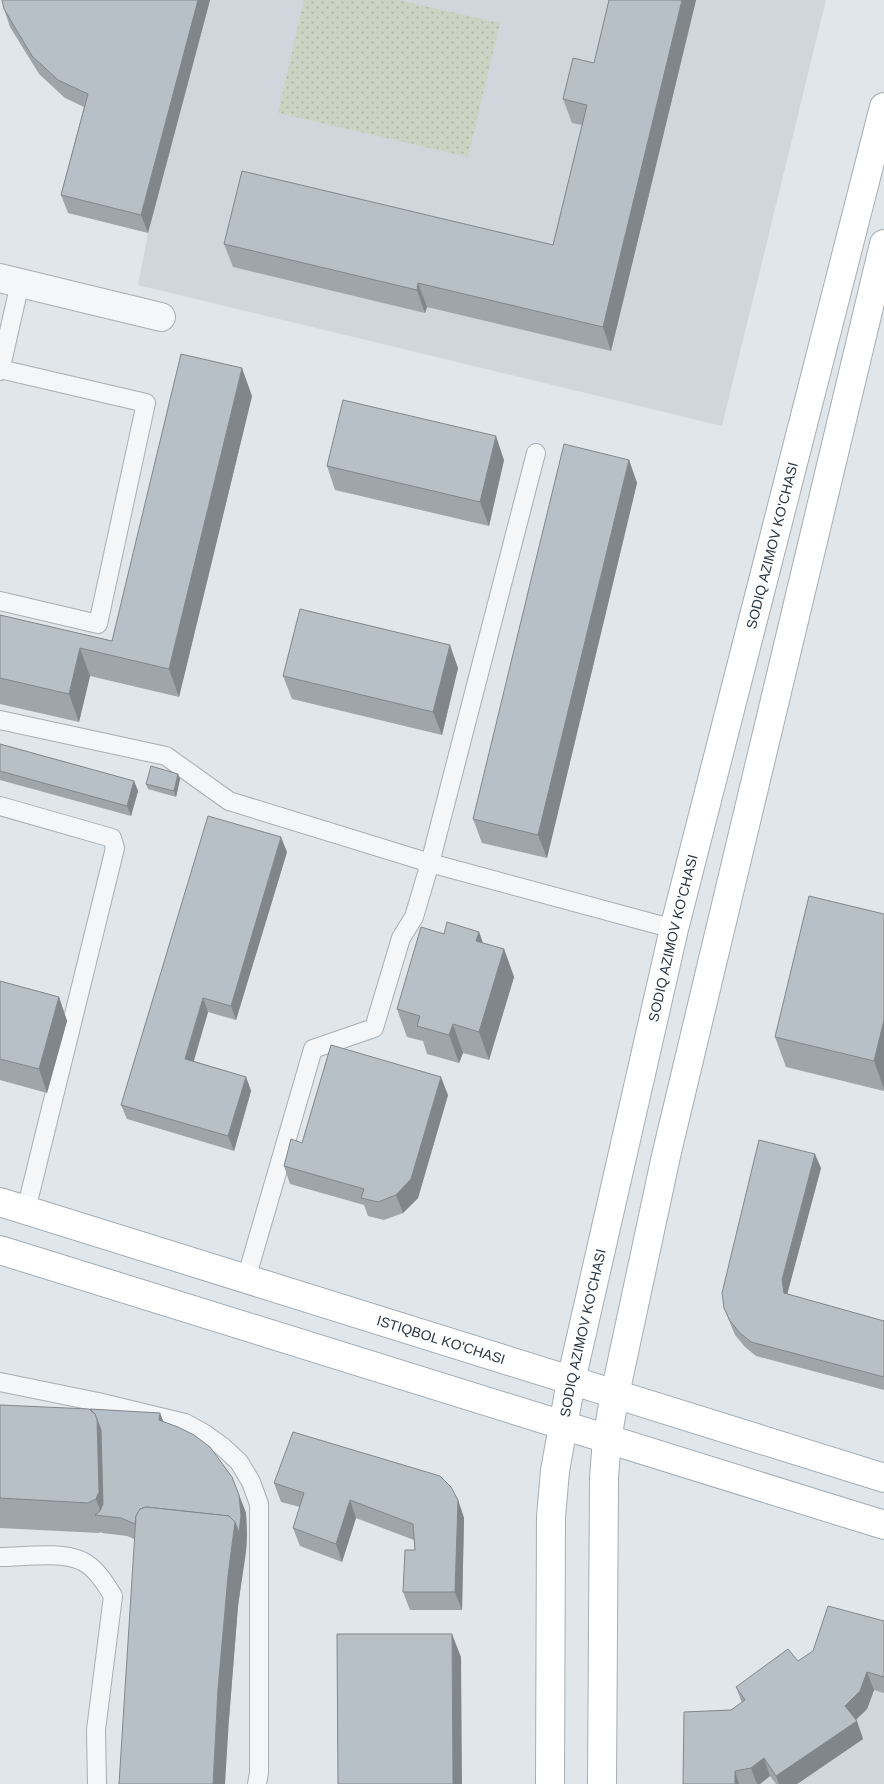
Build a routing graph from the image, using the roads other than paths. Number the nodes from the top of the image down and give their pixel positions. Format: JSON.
{"nodes":[{"id":1,"x":884,"y":107,"type":"edge"},
{"id":2,"x":876,"y":174,"type":"edge"},
{"id":3,"x":884,"y":244,"type":"edge"},
{"id":4,"x":10,"y":280,"type":"edge"},
{"id":5,"x":162,"y":317,"type":"dead end"},
{"id":6,"x":0,"y":370,"type":"edge"},
{"id":7,"x":536,"y":453,"type":"dead end"},
{"id":8,"x":0,"y":601,"type":"edge"},
{"id":9,"x":0,"y":720,"type":"edge"},
{"id":10,"x":0,"y":806,"type":"edge"},
{"id":11,"x":430,"y":863,"type":"junction"},
{"id":12,"x":674,"y":928,"type":"junction"},
{"id":13,"x":0,"y":1202,"type":"edge"},
{"id":14,"x":26,"y":1210,"type":"junction"},
{"id":15,"x":0,"y":1250,"type":"edge"},
{"id":16,"x":246,"y":1279,"type":"junction"},
{"id":17,"x":571,"y":1381,"type":"junction"},
{"id":18,"x":0,"y":1382,"type":"edge"},
{"id":19,"x":615,"y":1394,"type":"junction"},
{"id":20,"x":563,"y":1425,"type":"junction"},
{"id":21,"x":607,"y":1439,"type":"junction"},
{"id":22,"x":884,"y":1478,"type":"edge"},
{"id":23,"x":884,"y":1525,"type":"edge"},
{"id":24,"x":0,"y":1557,"type":"edge"},
{"id":25,"x":97,"y":1784,"type":"edge"},
{"id":26,"x":257,"y":1784,"type":"edge"},
{"id":27,"x":550,"y":1784,"type":"edge"},
{"id":28,"x":602,"y":1784,"type":"edge"}],
"edges":[{"from":1,"to":2,"type":"main road","name":"SODIQ AZIMOV KO'CHASI"},
{"from":2,"to":12,"type":"main road","name":"SODIQ AZIMOV KO'CHASI"},
{"from":3,"to":19,"type":"main road"},
{"from":4,"to":5,"type":"street"},
{"from":4,"to":6,"type":"lane"},
{"from":6,"to":8,"type":"lane"},
{"from":7,"to":11,"type":"lane"},
{"from":9,"to":11,"type":"lane"},
{"from":10,"to":14,"type":"lane"},
{"from":11,"to":12,"type":"lane"},
{"from":11,"to":16,"type":"lane"},
{"from":12,"to":17,"type":"main road","name":"SODIQ AZIMOV KO'CHASI"},
{"from":13,"to":14,"type":"main road","name":"ISTIQBOL KO'CHASI"},
{"from":14,"to":16,"type":"main road","name":"ISTIQBOL KO'CHASI"},
{"from":15,"to":20,"type":"main road"},
{"from":16,"to":17,"type":"main road","name":"ISTIQBOL KO'CHASI"},
{"from":17,"to":19,"type":"main road","name":"ISTIQBOL KO'CHASI"},
{"from":17,"to":20,"type":"main road","name":"SODIQ AZIMOV KO'CHASI"},
{"from":18,"to":26,"type":"lane"},
{"from":19,"to":21,"type":"main road"},
{"from":19,"to":22,"type":"main road","name":"ISTIQBOL KO'CHASI"},
{"from":20,"to":21,"type":"main road"},
{"from":20,"to":27,"type":"main road","name":"SODIQ AZIMOV KO'CHASI"},
{"from":21,"to":23,"type":"main road"},
{"from":21,"to":28,"type":"main road"},
{"from":24,"to":25,"type":"lane"}]}
